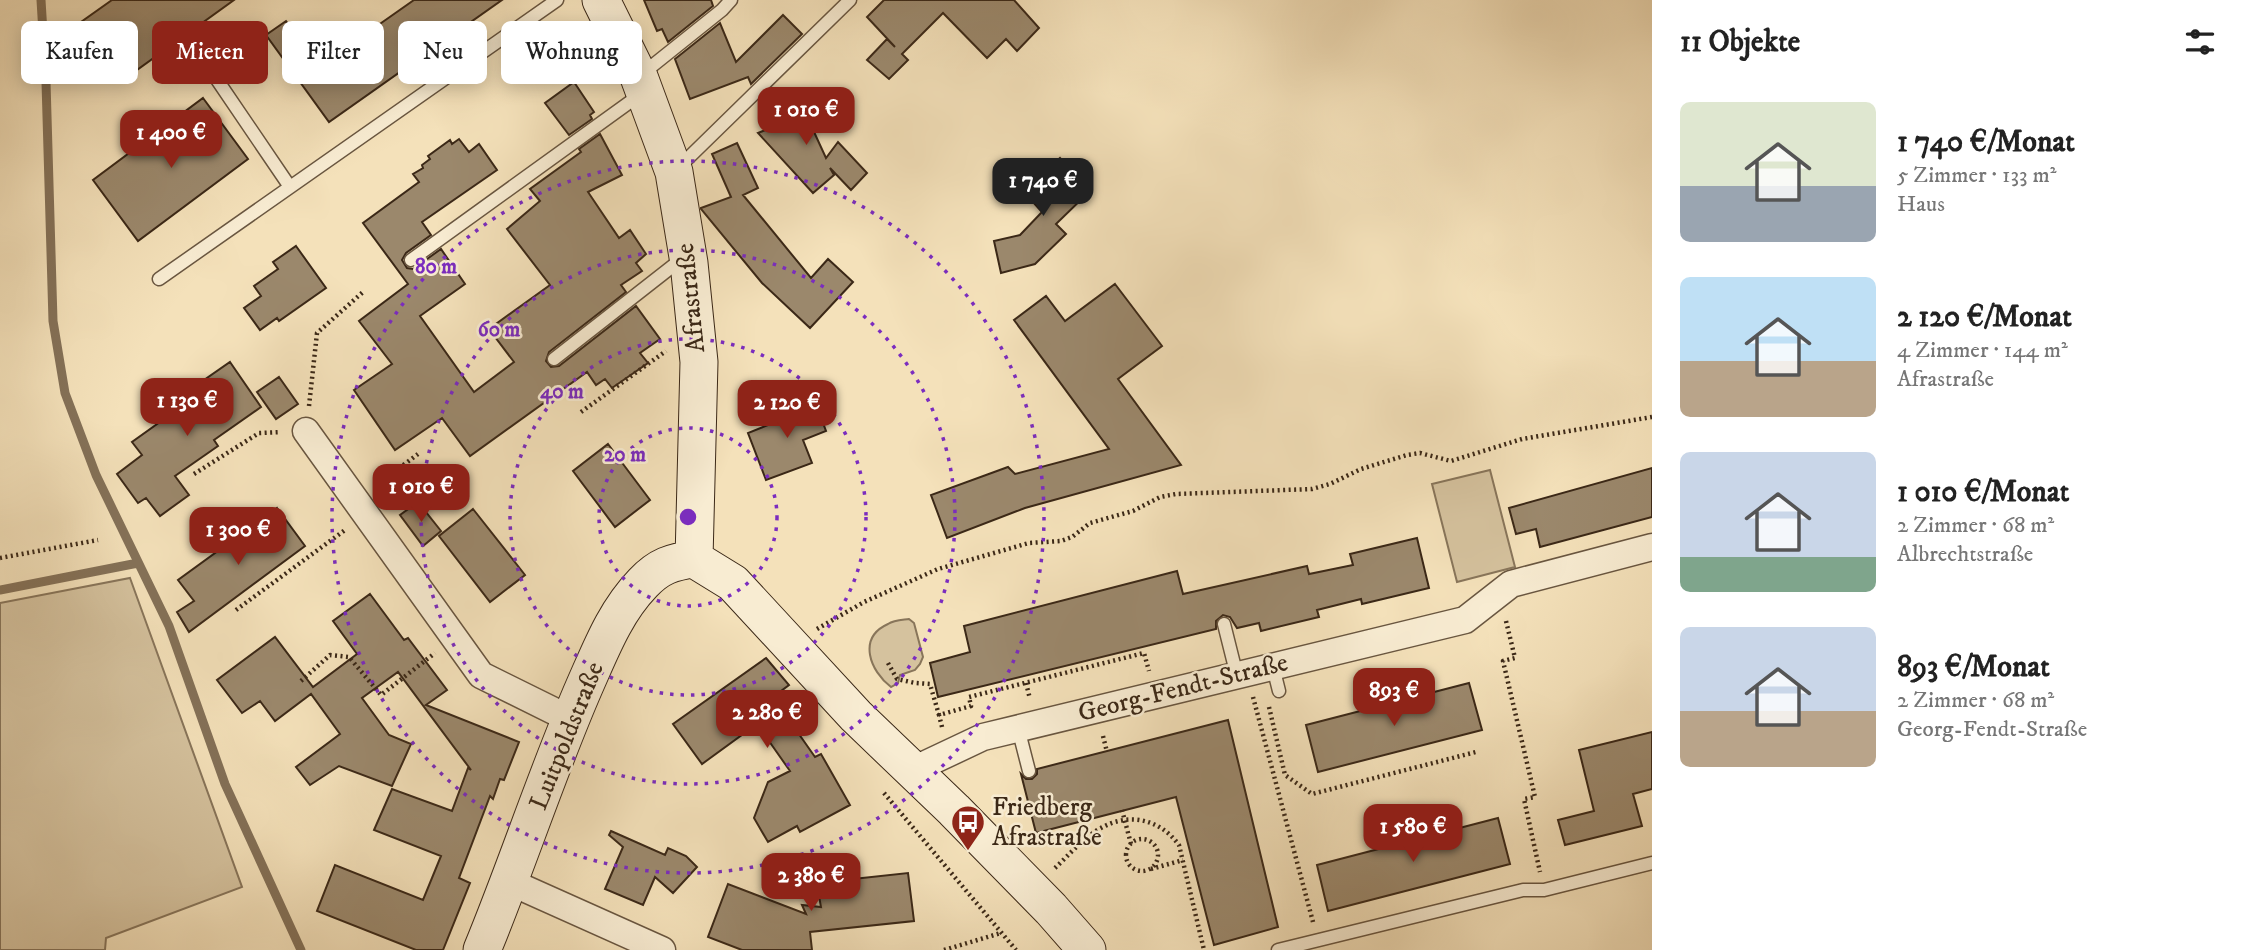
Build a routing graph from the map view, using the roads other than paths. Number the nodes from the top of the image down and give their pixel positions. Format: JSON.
{"nodes":[{"id":1,"x":557,"y":0,"type":"edge"},
{"id":2,"x":601,"y":0,"type":"edge"},
{"id":3,"x":732,"y":0,"type":"edge"},
{"id":4,"x":850,"y":0,"type":"edge"},
{"id":5,"x":611,"y":21,"type":"edge"},
{"id":6,"x":642,"y":83,"type":"edge"},
{"id":7,"x":219,"y":84,"type":"edge"},
{"id":8,"x":641,"y":84,"type":"joint"},
{"id":9,"x":674,"y":172,"type":"junction"},
{"id":10,"x":290,"y":187,"type":"junction"},
{"id":11,"x":688,"y":255,"type":"junction"},
{"id":12,"x":411,"y":260,"type":"dead end"},
{"id":13,"x":159,"y":279,"type":"dead end"},
{"id":14,"x":554,"y":359,"type":"dead end"},
{"id":15,"x":306,"y":431,"type":"road end"},
{"id":16,"x":1652,"y":547,"type":"edge"},
{"id":17,"x":694,"y":559,"type":"junction"},
{"id":18,"x":1224,"y":624,"type":"dead end"},
{"id":19,"x":1259,"y":675,"type":"junction"},
{"id":20,"x":570,"y":719,"type":"junction"},
{"id":21,"x":1018,"y":728,"type":"junction"},
{"id":22,"x":913,"y":770,"type":"junction"},
{"id":23,"x":1029,"y":771,"type":"dead end"},
{"id":24,"x":1652,"y":863,"type":"edge"},
{"id":25,"x":510,"y":882,"type":"junction"},
{"id":26,"x":482,"y":950,"type":"edge"},
{"id":27,"x":662,"y":950,"type":"edge"},
{"id":28,"x":1087,"y":950,"type":"edge"},
{"id":29,"x":1278,"y":950,"type":"edge"}],
"edges":[{"from":1,"to":10,"type":"lane"},
{"from":2,"to":5,"type":"street","name":"Afrastraße"},
{"from":3,"to":6,"type":"lane"},
{"from":4,"to":9,"type":"lane"},
{"from":7,"to":10,"type":"lane"},
{"from":8,"to":9,"type":"street","name":"Afrastraße"},
{"from":8,"to":12,"type":"lane"},
{"from":9,"to":11,"type":"street","name":"Afrastraße"},
{"from":10,"to":13,"type":"lane"},
{"from":11,"to":14,"type":"lane"},
{"from":11,"to":17,"type":"street","name":"Afrastraße"},
{"from":15,"to":20,"type":"street"},
{"from":16,"to":19,"type":"street","name":"Georg-Fendt-Straße"},
{"from":17,"to":20,"type":"street","name":"Luitpoldstraße"},
{"from":17,"to":22,"type":"street"},
{"from":18,"to":19,"type":"lane"},
{"from":19,"to":21,"type":"street","name":"Georg-Fendt-Straße"},
{"from":20,"to":25,"type":"street","name":"Luitpoldstraße"},
{"from":21,"to":22,"type":"street","name":"Georg-Fendt-Straße"},
{"from":21,"to":23,"type":"lane"},
{"from":22,"to":28,"type":"street"},
{"from":24,"to":29,"type":"lane"},
{"from":25,"to":26,"type":"street","name":"Luitpoldstraße"},
{"from":25,"to":27,"type":"street"}]}
